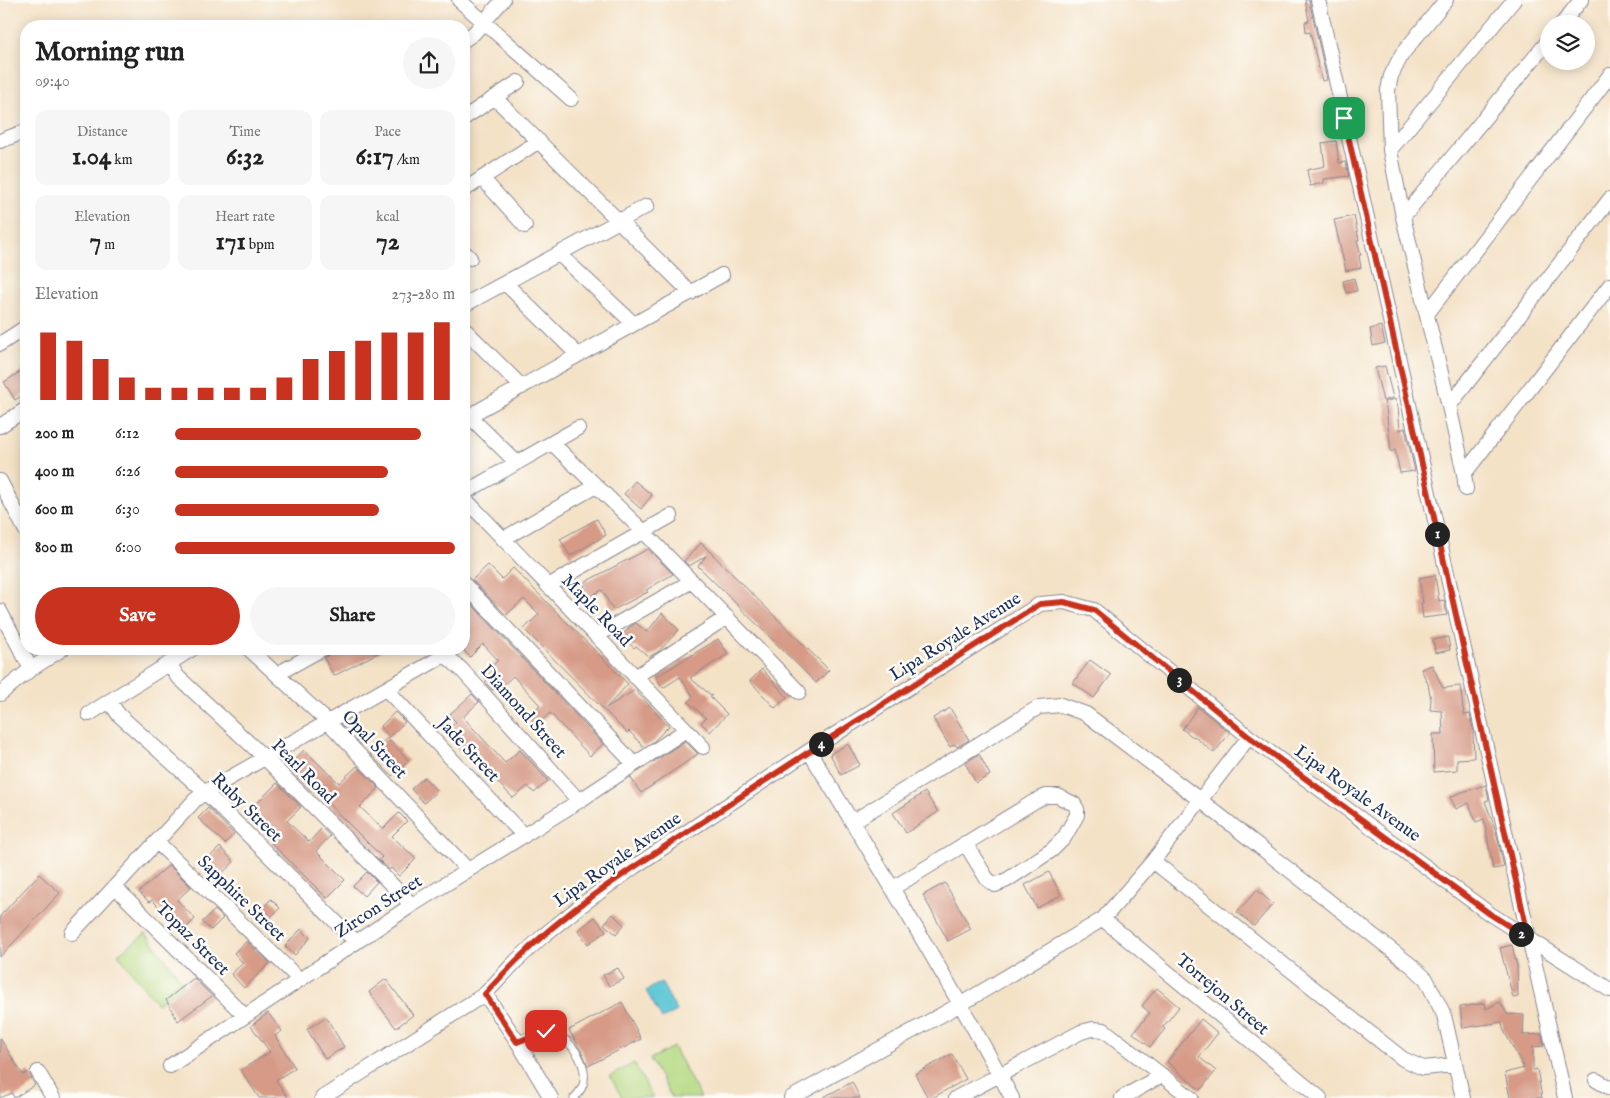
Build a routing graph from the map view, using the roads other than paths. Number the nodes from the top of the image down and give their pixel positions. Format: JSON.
{"nodes":[{"id":1,"x":459,"y":0,"type":"edge"},
{"id":2,"x":503,"y":0,"type":"edge"},
{"id":3,"x":1318,"y":0,"type":"edge"},
{"id":4,"x":1446,"y":0,"type":"edge"},
{"id":5,"x":1514,"y":0,"type":"edge"},
{"id":6,"x":1582,"y":0,"type":"edge"},
{"id":7,"x":1570,"y":15,"type":"edge"},
{"id":8,"x":484,"y":22,"type":"junction"},
{"id":9,"x":470,"y":35,"type":"edge"},
{"id":10,"x":1540,"y":51,"type":"edge"},
{"id":11,"x":1610,"y":75,"type":"edge"},
{"id":12,"x":518,"y":82,"type":"dead end"},
{"id":13,"x":494,"y":98,"type":"junction"},
{"id":14,"x":571,"y":99,"type":"dead end"},
{"id":15,"x":470,"y":114,"type":"edge"},
{"id":16,"x":20,"y":133,"type":"edge"},
{"id":17,"x":0,"y":141,"type":"edge"},
{"id":18,"x":538,"y":141,"type":"junction"},
{"id":19,"x":1390,"y":150,"type":"junction"},
{"id":20,"x":482,"y":178,"type":"junction"},
{"id":21,"x":470,"y":186,"type":"edge"},
{"id":22,"x":1610,"y":200,"type":"edge"},
{"id":23,"x":647,"y":206,"type":"dead end"},
{"id":24,"x":1403,"y":217,"type":"junction"},
{"id":25,"x":620,"y":222,"type":"junction"},
{"id":26,"x":525,"y":226,"type":"dead end"},
{"id":27,"x":559,"y":254,"type":"junction"},
{"id":28,"x":722,"y":276,"type":"dead end"},
{"id":29,"x":505,"y":283,"type":"junction"},
{"id":30,"x":1610,"y":285,"type":"edge"},
{"id":31,"x":691,"y":293,"type":"junction"},
{"id":32,"x":470,"y":302,"type":"edge"},
{"id":33,"x":1427,"y":314,"type":"junction"},
{"id":34,"x":634,"y":324,"type":"junction"},
{"id":35,"x":20,"y":330,"type":"edge"},
{"id":36,"x":470,"y":335,"type":"edge"},
{"id":37,"x":0,"y":344,"type":"edge"},
{"id":38,"x":578,"y":356,"type":"junction"},
{"id":39,"x":522,"y":386,"type":"junction"},
{"id":40,"x":1449,"y":406,"type":"junction"},
{"id":41,"x":470,"y":411,"type":"edge"},
{"id":42,"x":20,"y":413,"type":"edge"},
{"id":43,"x":470,"y":417,"type":"edge"},
{"id":44,"x":0,"y":426,"type":"edge"},
{"id":45,"x":578,"y":428,"type":"dead end"},
{"id":46,"x":552,"y":443,"type":"junction"},
{"id":47,"x":517,"y":463,"type":"junction"},
{"id":48,"x":1464,"y":474,"type":"junction"},
{"id":49,"x":0,"y":481,"type":"edge"},
{"id":50,"x":596,"y":486,"type":"junction"},
{"id":51,"x":1466,"y":489,"type":"dead end"},
{"id":52,"x":470,"y":490,"type":"edge"},
{"id":53,"x":470,"y":504,"type":"edge"},
{"id":54,"x":672,"y":516,"type":"dead end"},
{"id":55,"x":20,"y":519,"type":"edge"},
{"id":56,"x":644,"y":532,"type":"junction"},
{"id":57,"x":503,"y":539,"type":"junction"},
{"id":58,"x":692,"y":581,"type":"junction"},
{"id":59,"x":548,"y":586,"type":"junction"},
{"id":60,"x":470,"y":590,"type":"edge"},
{"id":61,"x":0,"y":612,"type":"edge"},
{"id":62,"x":727,"y":617,"type":"junction"},
{"id":63,"x":596,"y":636,"type":"junction"},
{"id":64,"x":20,"y":649,"type":"edge"},
{"id":65,"x":23,"y":655,"type":"edge"},
{"id":66,"x":53,"y":655,"type":"edge"},
{"id":67,"x":256,"y":655,"type":"edge"},
{"id":68,"x":311,"y":655,"type":"edge"},
{"id":69,"x":437,"y":655,"type":"edge"},
{"id":70,"x":445,"y":655,"type":"edge"},
{"id":71,"x":171,"y":657,"type":"edge"},
{"id":72,"x":31,"y":669,"type":"junction"},
{"id":73,"x":277,"y":674,"type":"junction"},
{"id":74,"x":635,"y":676,"type":"junction"},
{"id":75,"x":386,"y":689,"type":"junction"},
{"id":76,"x":800,"y":692,"type":"dead end"},
{"id":77,"x":0,"y":694,"type":"edge"},
{"id":78,"x":109,"y":701,"type":"junction"},
{"id":79,"x":89,"y":714,"type":"dead end"},
{"id":80,"x":328,"y":722,"type":"junction"},
{"id":81,"x":686,"y":730,"type":"junction"},
{"id":82,"x":1249,"y":737,"type":"junction"},
{"id":83,"x":703,"y":747,"type":"dead end"},
{"id":84,"x":809,"y":751,"type":"junction"},
{"id":85,"x":264,"y":758,"type":"junction"},
{"id":86,"x":634,"y":764,"type":"junction"},
{"id":87,"x":205,"y":792,"type":"junction"},
{"id":88,"x":579,"y":800,"type":"junction"},
{"id":89,"x":1200,"y":800,"type":"junction"},
{"id":90,"x":852,"y":822,"type":"junction"},
{"id":91,"x":524,"y":836,"type":"junction"},
{"id":92,"x":157,"y":842,"type":"junction"},
{"id":93,"x":965,"y":843,"type":"junction"},
{"id":94,"x":1153,"y":861,"type":"junction"},
{"id":95,"x":468,"y":870,"type":"junction"},
{"id":96,"x":114,"y":887,"type":"junction"},
{"id":97,"x":893,"y":888,"type":"junction"},
{"id":98,"x":412,"y":906,"type":"junction"},
{"id":99,"x":1103,"y":919,"type":"junction"},
{"id":100,"x":72,"y":933,"type":"dead end"},
{"id":101,"x":1529,"y":939,"type":"junction"},
{"id":102,"x":356,"y":942,"type":"junction"},
{"id":103,"x":300,"y":980,"type":"junction"},
{"id":104,"x":1610,"y":990,"type":"edge"},
{"id":105,"x":485,"y":994,"type":"junction"},
{"id":106,"x":962,"y":1004,"type":"junction"},
{"id":107,"x":245,"y":1016,"type":"junction"},
{"id":108,"x":517,"y":1042,"type":"junction"},
{"id":109,"x":1455,"y":1065,"type":"junction"},
{"id":110,"x":170,"y":1066,"type":"dead end"},
{"id":111,"x":38,"y":1072,"type":"dead end"},
{"id":112,"x":999,"y":1074,"type":"junction"},
{"id":113,"x":1162,"y":1075,"type":"junction"},
{"id":114,"x":1596,"y":1080,"type":"dead end"},
{"id":115,"x":1610,"y":1088,"type":"edge"},
{"id":116,"x":53,"y":1098,"type":"edge"},
{"id":117,"x":322,"y":1098,"type":"edge"},
{"id":118,"x":551,"y":1098,"type":"edge"},
{"id":119,"x":574,"y":1098,"type":"edge"},
{"id":120,"x":791,"y":1098,"type":"edge"},
{"id":121,"x":956,"y":1098,"type":"edge"},
{"id":122,"x":1012,"y":1098,"type":"edge"},
{"id":123,"x":1122,"y":1098,"type":"edge"},
{"id":124,"x":1191,"y":1098,"type":"edge"},
{"id":125,"x":1320,"y":1098,"type":"edge"},
{"id":126,"x":1463,"y":1098,"type":"edge"},
{"id":127,"x":1565,"y":1098,"type":"edge"}],
"edges":[{"from":1,"to":8,"type":"street"},
{"from":2,"to":8,"type":"street"},
{"from":3,"to":101,"type":"street"},
{"from":4,"to":19,"type":"street"},
{"from":5,"to":19,"type":"street"},
{"from":6,"to":7,"type":"street"},
{"from":8,"to":9,"type":"street"},
{"from":8,"to":14,"type":"street"},
{"from":10,"to":24,"type":"street"},
{"from":11,"to":33,"type":"street"},
{"from":12,"to":13,"type":"street"},
{"from":13,"to":15,"type":"street"},
{"from":13,"to":18,"type":"street"},
{"from":16,"to":17,"type":"street"},
{"from":18,"to":20,"type":"street"},
{"from":18,"to":25,"type":"street"},
{"from":19,"to":24,"type":"street"},
{"from":20,"to":21,"type":"street"},
{"from":20,"to":26,"type":"street"},
{"from":22,"to":40,"type":"street"},
{"from":23,"to":25,"type":"street"},
{"from":24,"to":33,"type":"street"},
{"from":25,"to":27,"type":"street"},
{"from":25,"to":31,"type":"street"},
{"from":27,"to":29,"type":"street"},
{"from":27,"to":34,"type":"street"},
{"from":28,"to":31,"type":"street"},
{"from":29,"to":32,"type":"street"},
{"from":29,"to":38,"type":"street"},
{"from":30,"to":48,"type":"street"},
{"from":31,"to":34,"type":"street"},
{"from":33,"to":40,"type":"street"},
{"from":34,"to":38,"type":"street"},
{"from":35,"to":37,"type":"street"},
{"from":36,"to":39,"type":"street"},
{"from":38,"to":39,"type":"street"},
{"from":39,"to":41,"type":"street"},
{"from":40,"to":48,"type":"street"},
{"from":42,"to":44,"type":"street"},
{"from":43,"to":47,"type":"street"},
{"from":45,"to":46,"type":"street"},
{"from":46,"to":47,"type":"street"},
{"from":46,"to":50,"type":"street"},
{"from":47,"to":52,"type":"street"},
{"from":48,"to":51,"type":"street"},
{"from":49,"to":55,"type":"street"},
{"from":50,"to":56,"type":"street"},
{"from":50,"to":57,"type":"street"},
{"from":53,"to":57,"type":"street","name":"Maple Road"},
{"from":54,"to":56,"type":"street"},
{"from":56,"to":58,"type":"street"},
{"from":56,"to":59,"type":"street"},
{"from":57,"to":59,"type":"street","name":"Maple Road"},
{"from":58,"to":62,"type":"street"},
{"from":58,"to":63,"type":"street"},
{"from":59,"to":63,"type":"street","name":"Maple Road"},
{"from":60,"to":86,"type":"street"},
{"from":61,"to":64,"type":"street"},
{"from":62,"to":74,"type":"street"},
{"from":62,"to":76,"type":"street"},
{"from":63,"to":74,"type":"street","name":"Maple Road"},
{"from":65,"to":72,"type":"street"},
{"from":66,"to":72,"type":"street"},
{"from":67,"to":73,"type":"street","name":"Opal Street"},
{"from":68,"to":73,"type":"street"},
{"from":69,"to":75,"type":"street"},
{"from":70,"to":88,"type":"street","name":"Diamond Street"},
{"from":71,"to":78,"type":"street"},
{"from":71,"to":85,"type":"street","name":"Pearl Road"},
{"from":72,"to":77,"type":"street"},
{"from":73,"to":80,"type":"street","name":"Opal Street"},
{"from":74,"to":81,"type":"street","name":"Maple Road"},
{"from":75,"to":80,"type":"street"},
{"from":75,"to":91,"type":"street","name":"Jade Street"},
{"from":78,"to":79,"type":"street"},
{"from":78,"to":87,"type":"street","name":"Ruby Street"},
{"from":80,"to":85,"type":"street"},
{"from":80,"to":95,"type":"street","name":"Opal Street"},
{"from":81,"to":83,"type":"street","name":"Maple Road"},
{"from":81,"to":86,"type":"street","name":"Zircon Street"},
{"from":82,"to":84,"type":"street","name":"Lipa Royale Avenue"},
{"from":82,"to":89,"type":"street"},
{"from":82,"to":101,"type":"street","name":"Lipa Royale Avenue"},
{"from":84,"to":90,"type":"street"},
{"from":84,"to":105,"type":"street","name":"Lipa Royale Avenue"},
{"from":85,"to":87,"type":"street"},
{"from":85,"to":98,"type":"street","name":"Pearl Road"},
{"from":86,"to":88,"type":"street","name":"Zircon Street"},
{"from":87,"to":92,"type":"street"},
{"from":87,"to":102,"type":"street","name":"Ruby Street"},
{"from":88,"to":91,"type":"street","name":"Zircon Street"},
{"from":89,"to":90,"type":"street"},
{"from":89,"to":94,"type":"street"},
{"from":89,"to":109,"type":"street"},
{"from":90,"to":97,"type":"street"},
{"from":91,"to":95,"type":"street","name":"Zircon Street"},
{"from":92,"to":96,"type":"street"},
{"from":92,"to":103,"type":"street","name":"Sapphire Street"},
{"from":93,"to":93,"type":"street"},
{"from":93,"to":97,"type":"street"},
{"from":94,"to":99,"type":"street"},
{"from":94,"to":109,"type":"street"},
{"from":95,"to":98,"type":"street","name":"Zircon Street"},
{"from":96,"to":100,"type":"street"},
{"from":96,"to":107,"type":"street","name":"Topaz Street"},
{"from":97,"to":106,"type":"street"},
{"from":98,"to":102,"type":"street","name":"Zircon Street"},
{"from":99,"to":106,"type":"street"},
{"from":99,"to":125,"type":"street","name":"Torrejon Street"},
{"from":101,"to":104,"type":"street","name":"Lipa Royale Avenue"},
{"from":101,"to":127,"type":"street"},
{"from":102,"to":103,"type":"street","name":"Zircon Street"},
{"from":103,"to":107,"type":"street","name":"Zircon Street"},
{"from":105,"to":108,"type":"street"},
{"from":105,"to":117,"type":"street","name":"Lipa Royale Avenue"},
{"from":106,"to":112,"type":"street"},
{"from":106,"to":120,"type":"street"},
{"from":107,"to":110,"type":"street","name":"Zircon Street"},
{"from":108,"to":118,"type":"street"},
{"from":108,"to":119,"type":"lane"},
{"from":109,"to":126,"type":"street"},
{"from":111,"to":116,"type":"street"},
{"from":112,"to":113,"type":"street"},
{"from":112,"to":121,"type":"street"},
{"from":112,"to":122,"type":"street"},
{"from":113,"to":123,"type":"street"},
{"from":113,"to":124,"type":"street"},
{"from":114,"to":115,"type":"street"}]}
